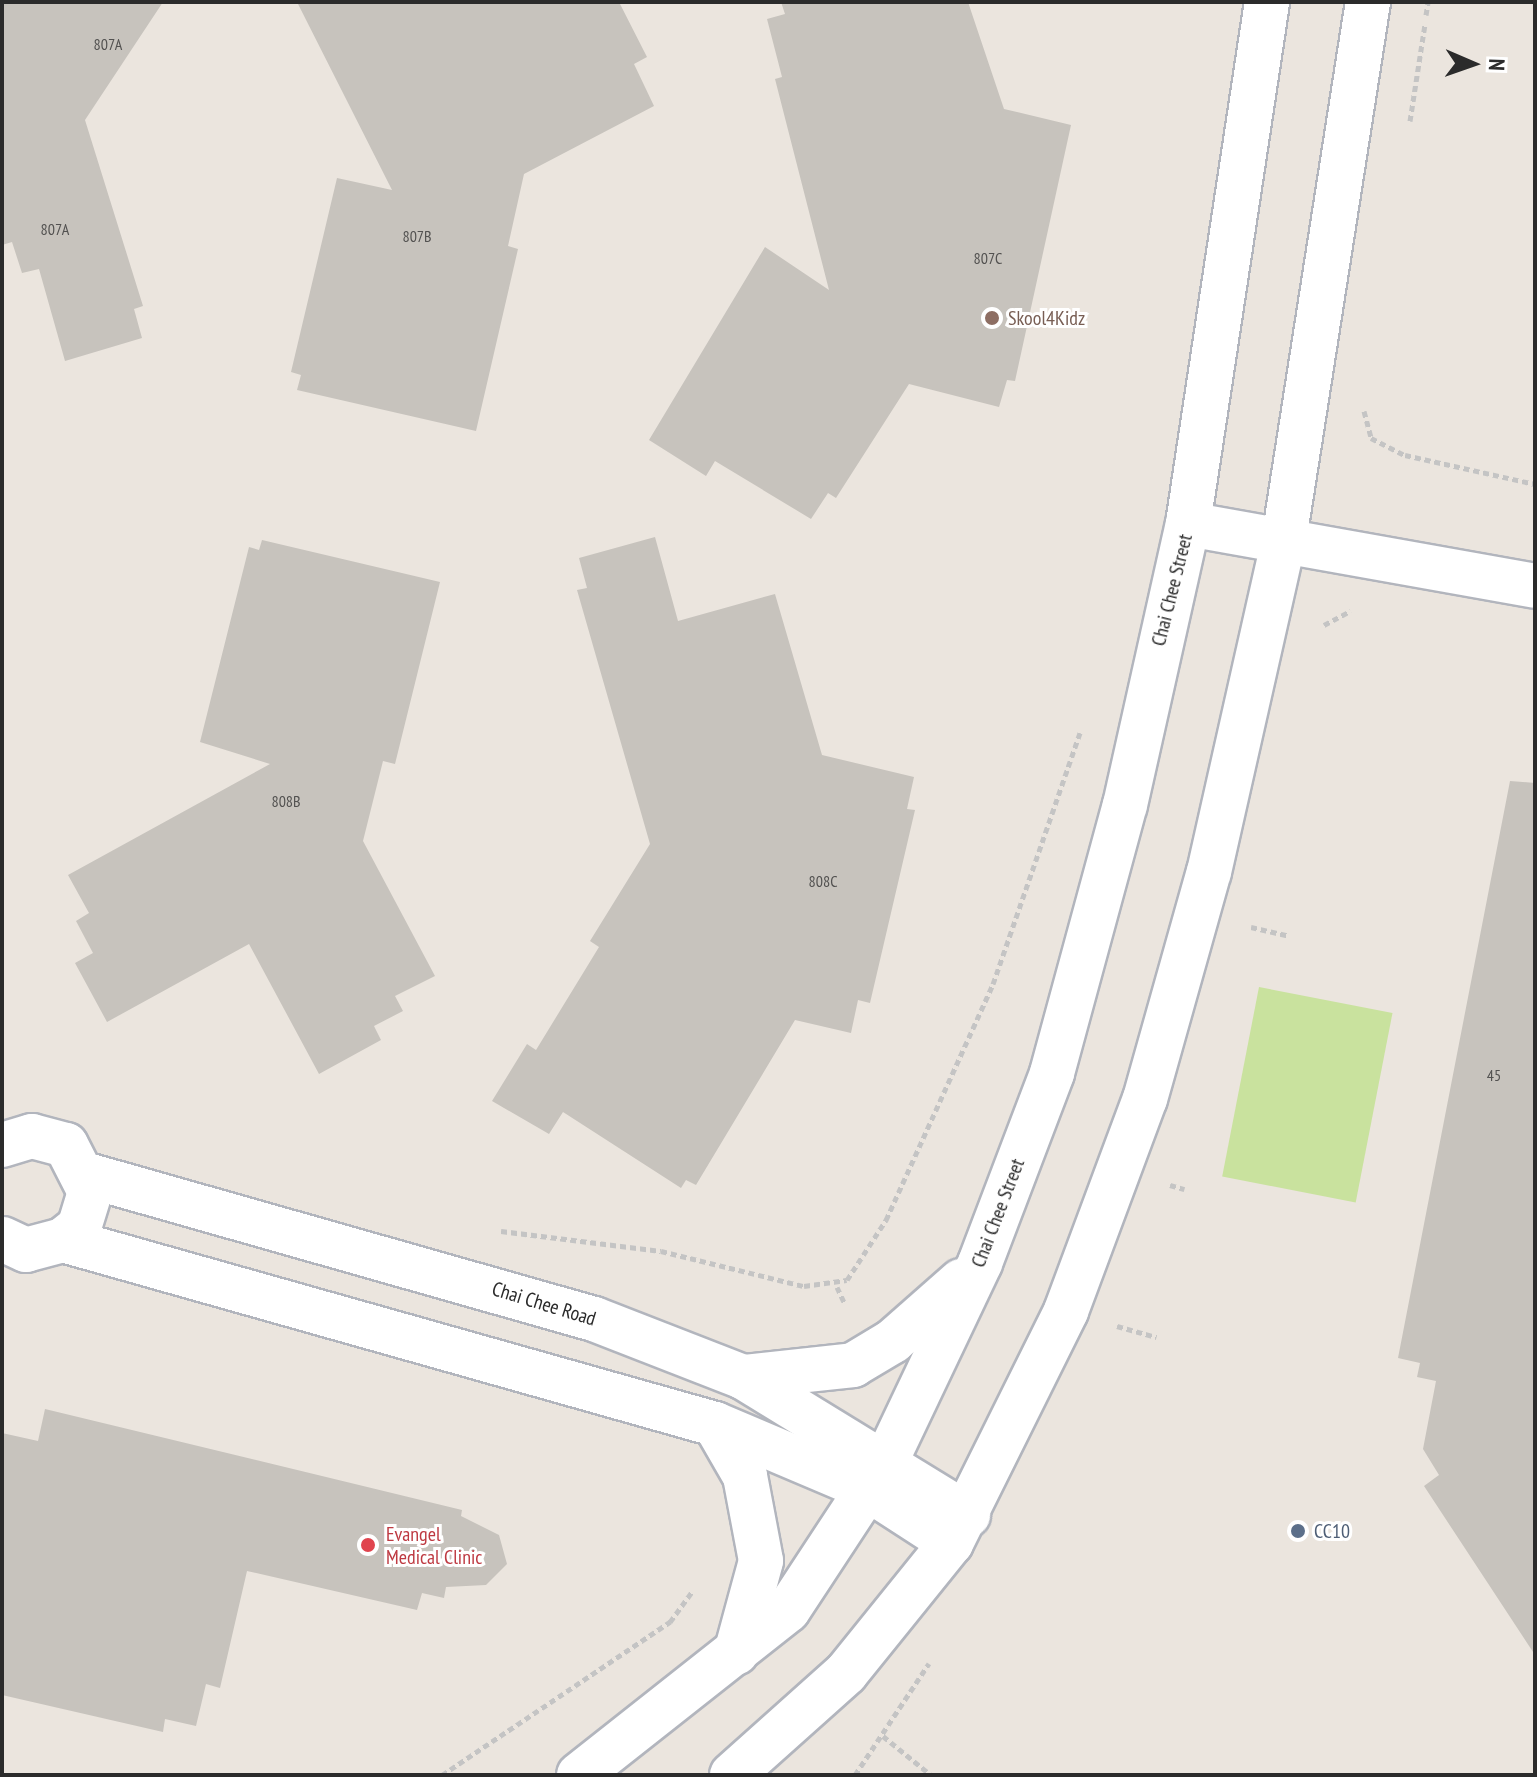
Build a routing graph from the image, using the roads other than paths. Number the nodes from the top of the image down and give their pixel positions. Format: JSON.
{"nodes":[{"id":1,"x":1267,"y":2,"type":"edge"},
{"id":2,"x":1368,"y":2,"type":"edge"},
{"id":3,"x":1188,"y":524,"type":"junction"},
{"id":4,"x":1284,"y":539,"type":"junction"},
{"id":5,"x":1535,"y":586,"type":"edge"},
{"id":6,"x":2,"y":1145,"type":"edge"},
{"id":7,"x":87,"y":1175,"type":"junction"},
{"id":8,"x":2,"y":1239,"type":"edge"},
{"id":9,"x":63,"y":1240,"type":"junction"},
{"id":10,"x":980,"y":1263,"type":"junction"},
{"id":11,"x":743,"y":1377,"type":"junction"},
{"id":12,"x":715,"y":1424,"type":"junction"},
{"id":13,"x":878,"y":1474,"type":"junction"},
{"id":14,"x":960,"y":1529,"type":"junction"},
{"id":15,"x":736,"y":1653,"type":"junction"},
{"id":16,"x":579,"y":1775,"type":"edge"},
{"id":17,"x":732,"y":1775,"type":"edge"}],
"edges":[{"from":1,"to":3,"type":"street","name":"Chai Chee Street"},
{"from":2,"to":4,"type":"street"},
{"from":3,"to":4,"type":"street","name":"Chai Chee Street"},
{"from":3,"to":10,"type":"street","name":"Chai Chee Street"},
{"from":4,"to":5,"type":"street","name":"Chai Chee Street"},
{"from":4,"to":14,"type":"street"},
{"from":6,"to":7,"type":"street"},
{"from":7,"to":9,"type":"street"},
{"from":7,"to":11,"type":"street","name":"Chai Chee Road"},
{"from":8,"to":9,"type":"street","name":"Chai Chee Road"},
{"from":9,"to":12,"type":"street","name":"Chai Chee Road"},
{"from":10,"to":11,"type":"street"},
{"from":10,"to":13,"type":"street","name":"Chai Chee Street"},
{"from":11,"to":13,"type":"street","name":"Chai Chee Road"},
{"from":12,"to":13,"type":"street","name":"Chai Chee Road"},
{"from":12,"to":15,"type":"street"},
{"from":13,"to":14,"type":"street","name":"Chai Chee Road"},
{"from":13,"to":15,"type":"street","name":"Chai Chee Street"},
{"from":14,"to":17,"type":"street"},
{"from":15,"to":16,"type":"street","name":"Chai Chee Street"}]}
